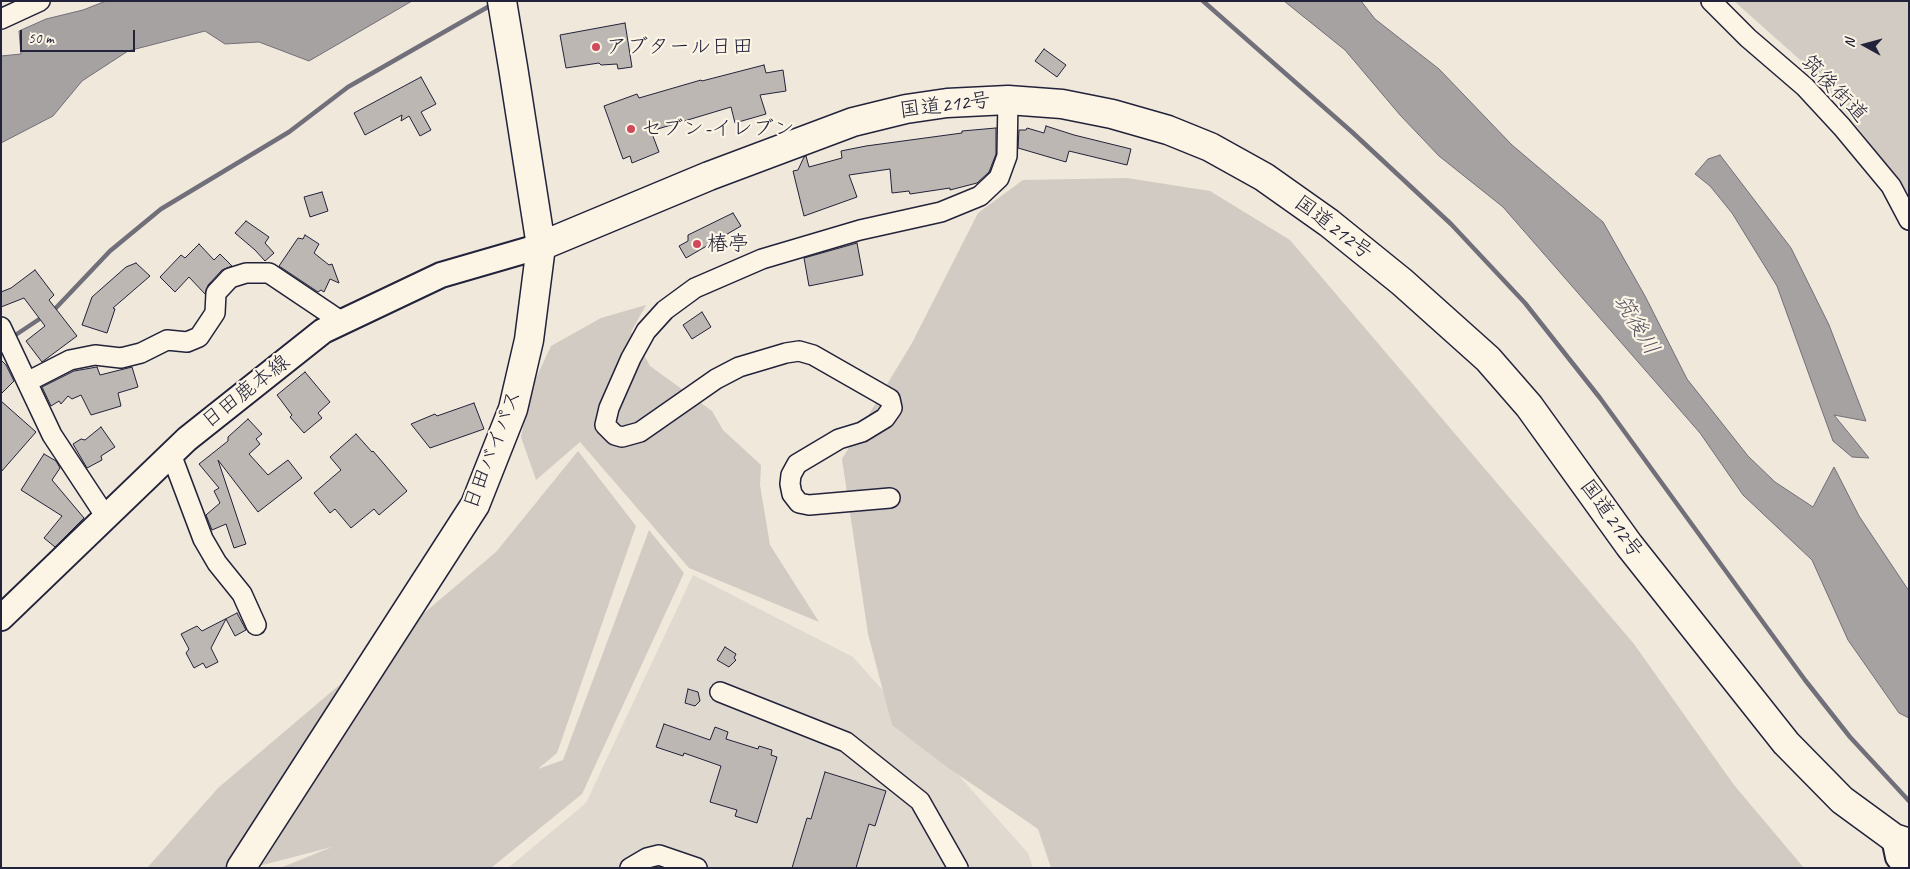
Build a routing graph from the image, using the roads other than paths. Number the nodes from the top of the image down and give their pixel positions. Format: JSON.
{"nodes":[{"id":1,"x":40,"y":1,"type":"edge"},
{"id":2,"x":502,"y":1,"type":"edge"},
{"id":3,"x":1711,"y":1,"type":"edge"},
{"id":4,"x":1,"y":19,"type":"edge"},
{"id":5,"x":1008,"y":100,"type":"junction"},
{"id":6,"x":1909,"y":220,"type":"edge"},
{"id":7,"x":541,"y":246,"type":"junction"},
{"id":8,"x":342,"y":322,"type":"junction"},
{"id":9,"x":1,"y":327,"type":"edge"},
{"id":10,"x":27,"y":382,"type":"junction"},
{"id":11,"x":171,"y":454,"type":"junction"},
{"id":12,"x":890,"y":498,"type":"dead end"},
{"id":13,"x":106,"y":517,"type":"junction"},
{"id":14,"x":1,"y":618,"type":"edge"},
{"id":15,"x":256,"y":625,"type":"dead end"},
{"id":16,"x":720,"y":692,"type":"dead end"},
{"id":17,"x":1902,"y":841,"type":"edge"},
{"id":18,"x":240,"y":868,"type":"edge"},
{"id":19,"x":630,"y":868,"type":"edge"},
{"id":20,"x":697,"y":868,"type":"edge"},
{"id":21,"x":958,"y":868,"type":"edge"},
{"id":22,"x":1907,"y":868,"type":"edge"}],
"edges":[{"from":1,"to":4,"type":"street"},
{"from":2,"to":7,"type":"highway","name":"日田バイパス"},
{"from":3,"to":6,"type":"street","name":"筑後街道"},
{"from":5,"to":7,"type":"highway","name":"国道212号"},
{"from":5,"to":12,"type":"street"},
{"from":5,"to":17,"type":"highway","name":"国道212号"},
{"from":7,"to":8,"type":"main road","name":"日田鹿本線"},
{"from":7,"to":18,"type":"highway","name":"日田バイパス"},
{"from":8,"to":10,"type":"street"},
{"from":8,"to":11,"type":"main road","name":"日田鹿本線"},
{"from":9,"to":10,"type":"street"},
{"from":10,"to":13,"type":"street"},
{"from":11,"to":13,"type":"main road","name":"日田鹿本線"},
{"from":11,"to":15,"type":"street"},
{"from":13,"to":14,"type":"main road","name":"日田鹿本線"},
{"from":16,"to":21,"type":"street"},
{"from":17,"to":22,"type":"main road"},
{"from":19,"to":20,"type":"street"}]}
